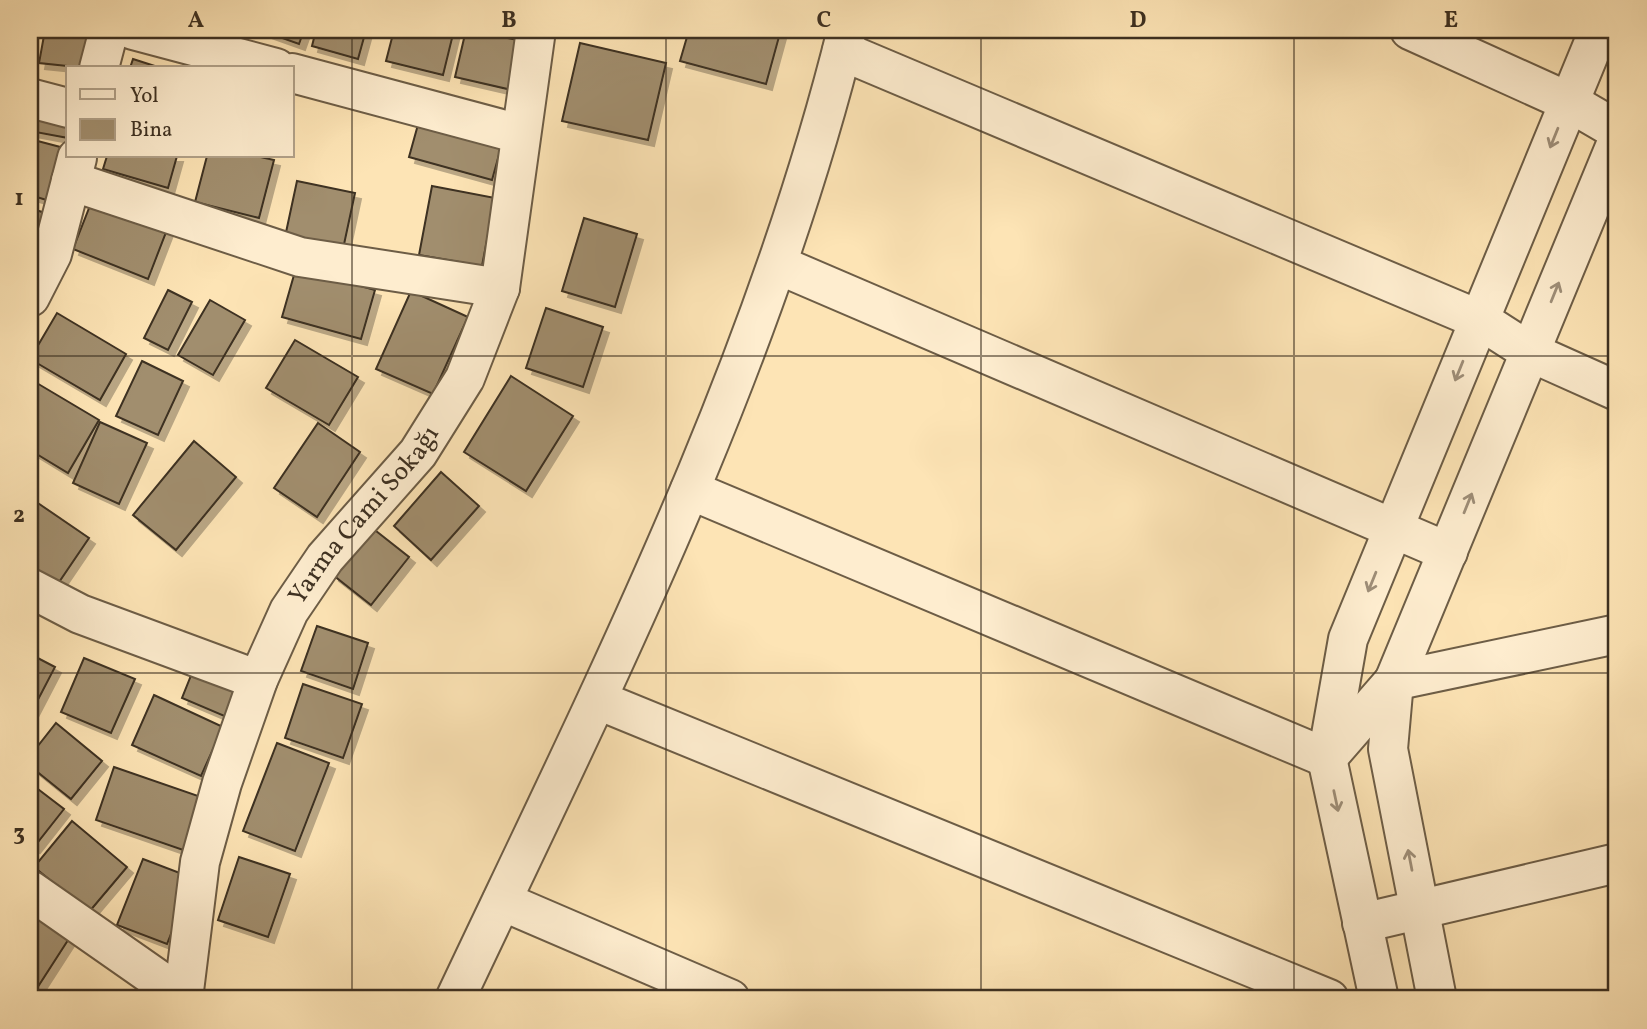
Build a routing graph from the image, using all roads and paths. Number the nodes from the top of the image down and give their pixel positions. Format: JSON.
{"nodes":[{"id":1,"x":109,"y":30,"type":"edge"},
{"id":2,"x":132,"y":30,"type":"edge"},
{"id":3,"x":536,"y":30,"type":"edge"},
{"id":4,"x":1410,"y":30,"type":"edge"},
{"id":5,"x":1599,"y":30,"type":"edge"},
{"id":6,"x":845,"y":40,"type":"edge"},
{"id":7,"x":100,"y":66,"type":"edge"},
{"id":8,"x":268,"y":66,"type":"edge"},
{"id":9,"x":294,"y":73,"type":"edge"},
{"id":10,"x":30,"y":98,"type":"edge"},
{"id":11,"x":1569,"y":102,"type":"junction"},
{"id":12,"x":66,"y":107,"type":"edge"},
{"id":13,"x":1617,"y":130,"type":"edge"},
{"id":14,"x":520,"y":134,"type":"junction"},
{"id":15,"x":1617,"y":142,"type":"edge"},
{"id":16,"x":74,"y":168,"type":"edge"},
{"id":17,"x":779,"y":265,"type":"junction"},
{"id":18,"x":500,"y":288,"type":"junction"},
{"id":19,"x":30,"y":297,"type":"edge"},
{"id":20,"x":1479,"y":320,"type":"junction"},
{"id":21,"x":1530,"y":352,"type":"junction"},
{"id":22,"x":1617,"y":391,"type":"edge"},
{"id":23,"x":690,"y":490,"type":"junction"},
{"id":24,"x":1393,"y":530,"type":"junction"},
{"id":25,"x":1448,"y":552,"type":"junction"},
{"id":26,"x":30,"y":588,"type":"edge"},
{"id":27,"x":1617,"y":634,"type":"edge"},
{"id":28,"x":258,"y":680,"type":"junction"},
{"id":29,"x":1395,"y":681,"type":"junction"},
{"id":30,"x":598,"y":700,"type":"junction"},
{"id":31,"x":1327,"y":758,"type":"junction"},
{"id":32,"x":1617,"y":863,"type":"edge"},
{"id":33,"x":30,"y":890,"type":"edge"},
{"id":34,"x":502,"y":901,"type":"junction"},
{"id":35,"x":1419,"y":909,"type":"junction"},
{"id":36,"x":1362,"y":923,"type":"junction"},
{"id":37,"x":184,"y":999,"type":"edge"},
{"id":38,"x":455,"y":999,"type":"edge"},
{"id":39,"x":730,"y":999,"type":"edge"},
{"id":40,"x":1329,"y":999,"type":"edge"},
{"id":41,"x":1379,"y":999,"type":"edge"},
{"id":42,"x":1437,"y":999,"type":"edge"}],
"edges":[{"from":1,"to":7,"type":"street"},
{"from":2,"to":8,"type":"street"},
{"from":3,"to":14,"type":"street","name":"Yarma Cami Sokağı"},
{"from":4,"to":11,"type":"street"},
{"from":5,"to":11,"type":"street"},
{"from":6,"to":17,"type":"street"},
{"from":6,"to":20,"type":"street"},
{"from":9,"to":14,"type":"street"},
{"from":10,"to":12,"type":"street"},
{"from":11,"to":13,"type":"street"},
{"from":11,"to":20,"type":"street","one_way":true},
{"from":14,"to":18,"type":"street","name":"Yarma Cami Sokağı"},
{"from":21,"to":15,"type":"street","one_way":true},
{"from":16,"to":18,"type":"street"},
{"from":16,"to":19,"type":"street"},
{"from":17,"to":23,"type":"street"},
{"from":17,"to":24,"type":"street"},
{"from":18,"to":28,"type":"street","name":"Yarma Cami Sokağı"},
{"from":20,"to":21,"type":"street"},
{"from":20,"to":24,"type":"street","one_way":true},
{"from":21,"to":22,"type":"street"},
{"from":25,"to":21,"type":"street","one_way":true},
{"from":23,"to":30,"type":"street"},
{"from":23,"to":31,"type":"street"},
{"from":24,"to":25,"type":"street"},
{"from":24,"to":31,"type":"street","one_way":true},
{"from":25,"to":29,"type":"street"},
{"from":26,"to":28,"type":"street"},
{"from":27,"to":29,"type":"street"},
{"from":28,"to":37,"type":"street","name":"Yarma Cami Sokağı"},
{"from":29,"to":31,"type":"street"},
{"from":35,"to":29,"type":"street","one_way":true},
{"from":30,"to":34,"type":"street"},
{"from":30,"to":40,"type":"street"},
{"from":31,"to":36,"type":"street","one_way":true},
{"from":32,"to":35,"type":"street"},
{"from":33,"to":37,"type":"street"},
{"from":34,"to":38,"type":"street"},
{"from":34,"to":39,"type":"street"},
{"from":35,"to":36,"type":"street"},
{"from":35,"to":42,"type":"street"},
{"from":36,"to":41,"type":"street"}]}
